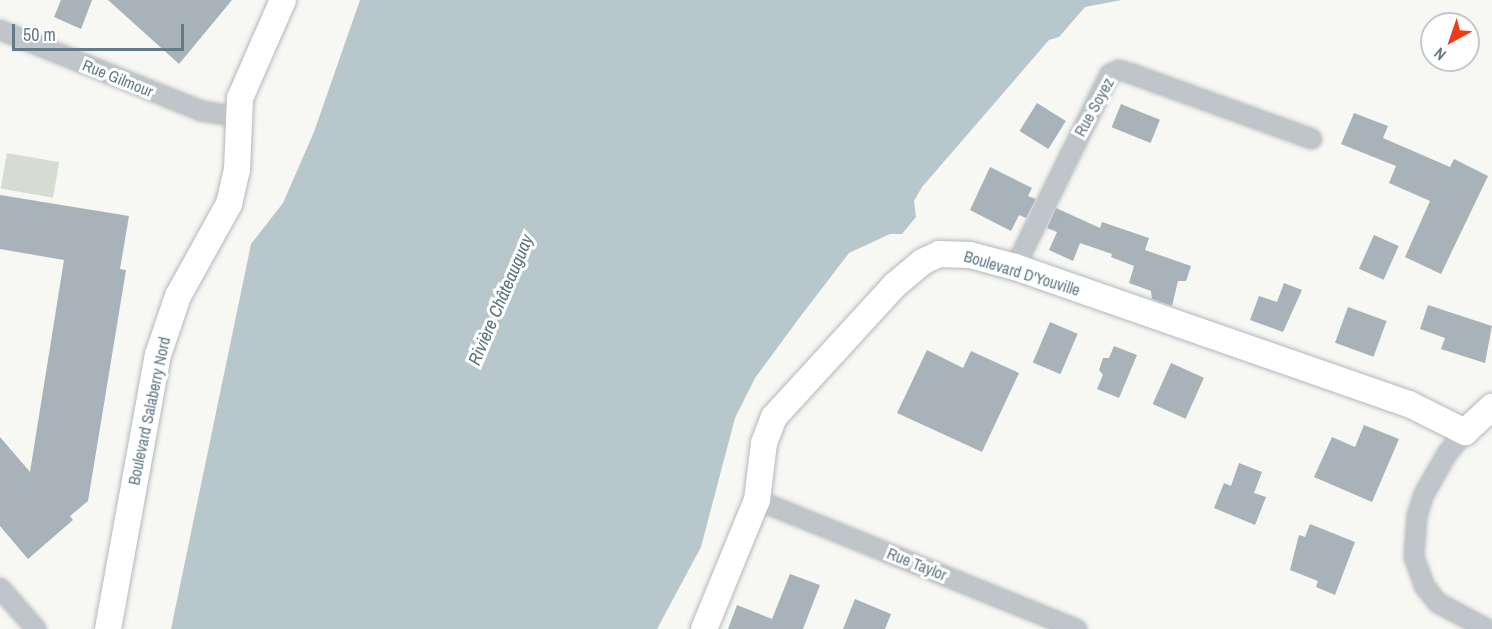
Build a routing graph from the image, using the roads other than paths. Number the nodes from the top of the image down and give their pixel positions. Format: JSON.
{"nodes":[{"id":1,"x":283,"y":0,"type":"edge"},
{"id":2,"x":0,"y":30,"type":"edge"},
{"id":3,"x":239,"y":117,"type":"junction"},
{"id":4,"x":1312,"y":139,"type":"dead end"},
{"id":5,"x":1015,"y":267,"type":"junction"},
{"id":6,"x":1492,"y":407,"type":"edge"},
{"id":7,"x":1465,"y":432,"type":"junction"},
{"id":8,"x":757,"y":500,"type":"junction"},
{"id":9,"x":0,"y":588,"type":"edge"},
{"id":10,"x":1479,"y":627,"type":"edge"},
{"id":11,"x":36,"y":629,"type":"edge"},
{"id":12,"x":108,"y":629,"type":"edge"},
{"id":13,"x":704,"y":629,"type":"edge"},
{"id":14,"x":1077,"y":629,"type":"edge"}],
"edges":[{"from":1,"to":3,"type":"street","name":"Boulevard Salaberry Nord"},
{"from":2,"to":3,"type":"street","name":"Rue Gilmour"},
{"from":3,"to":12,"type":"street","name":"Boulevard Salaberry Nord"},
{"from":4,"to":5,"type":"street","name":"Rue Soyez"},
{"from":5,"to":7,"type":"street","name":"Boulevard D'Youville"},
{"from":5,"to":8,"type":"street","name":"Boulevard D'Youville"},
{"from":6,"to":7,"type":"street"},
{"from":7,"to":10,"type":"street"},
{"from":8,"to":13,"type":"street","name":"Boulevard D'Youville"},
{"from":8,"to":14,"type":"street","name":"Rue Taylor"},
{"from":9,"to":11,"type":"street"}]}
